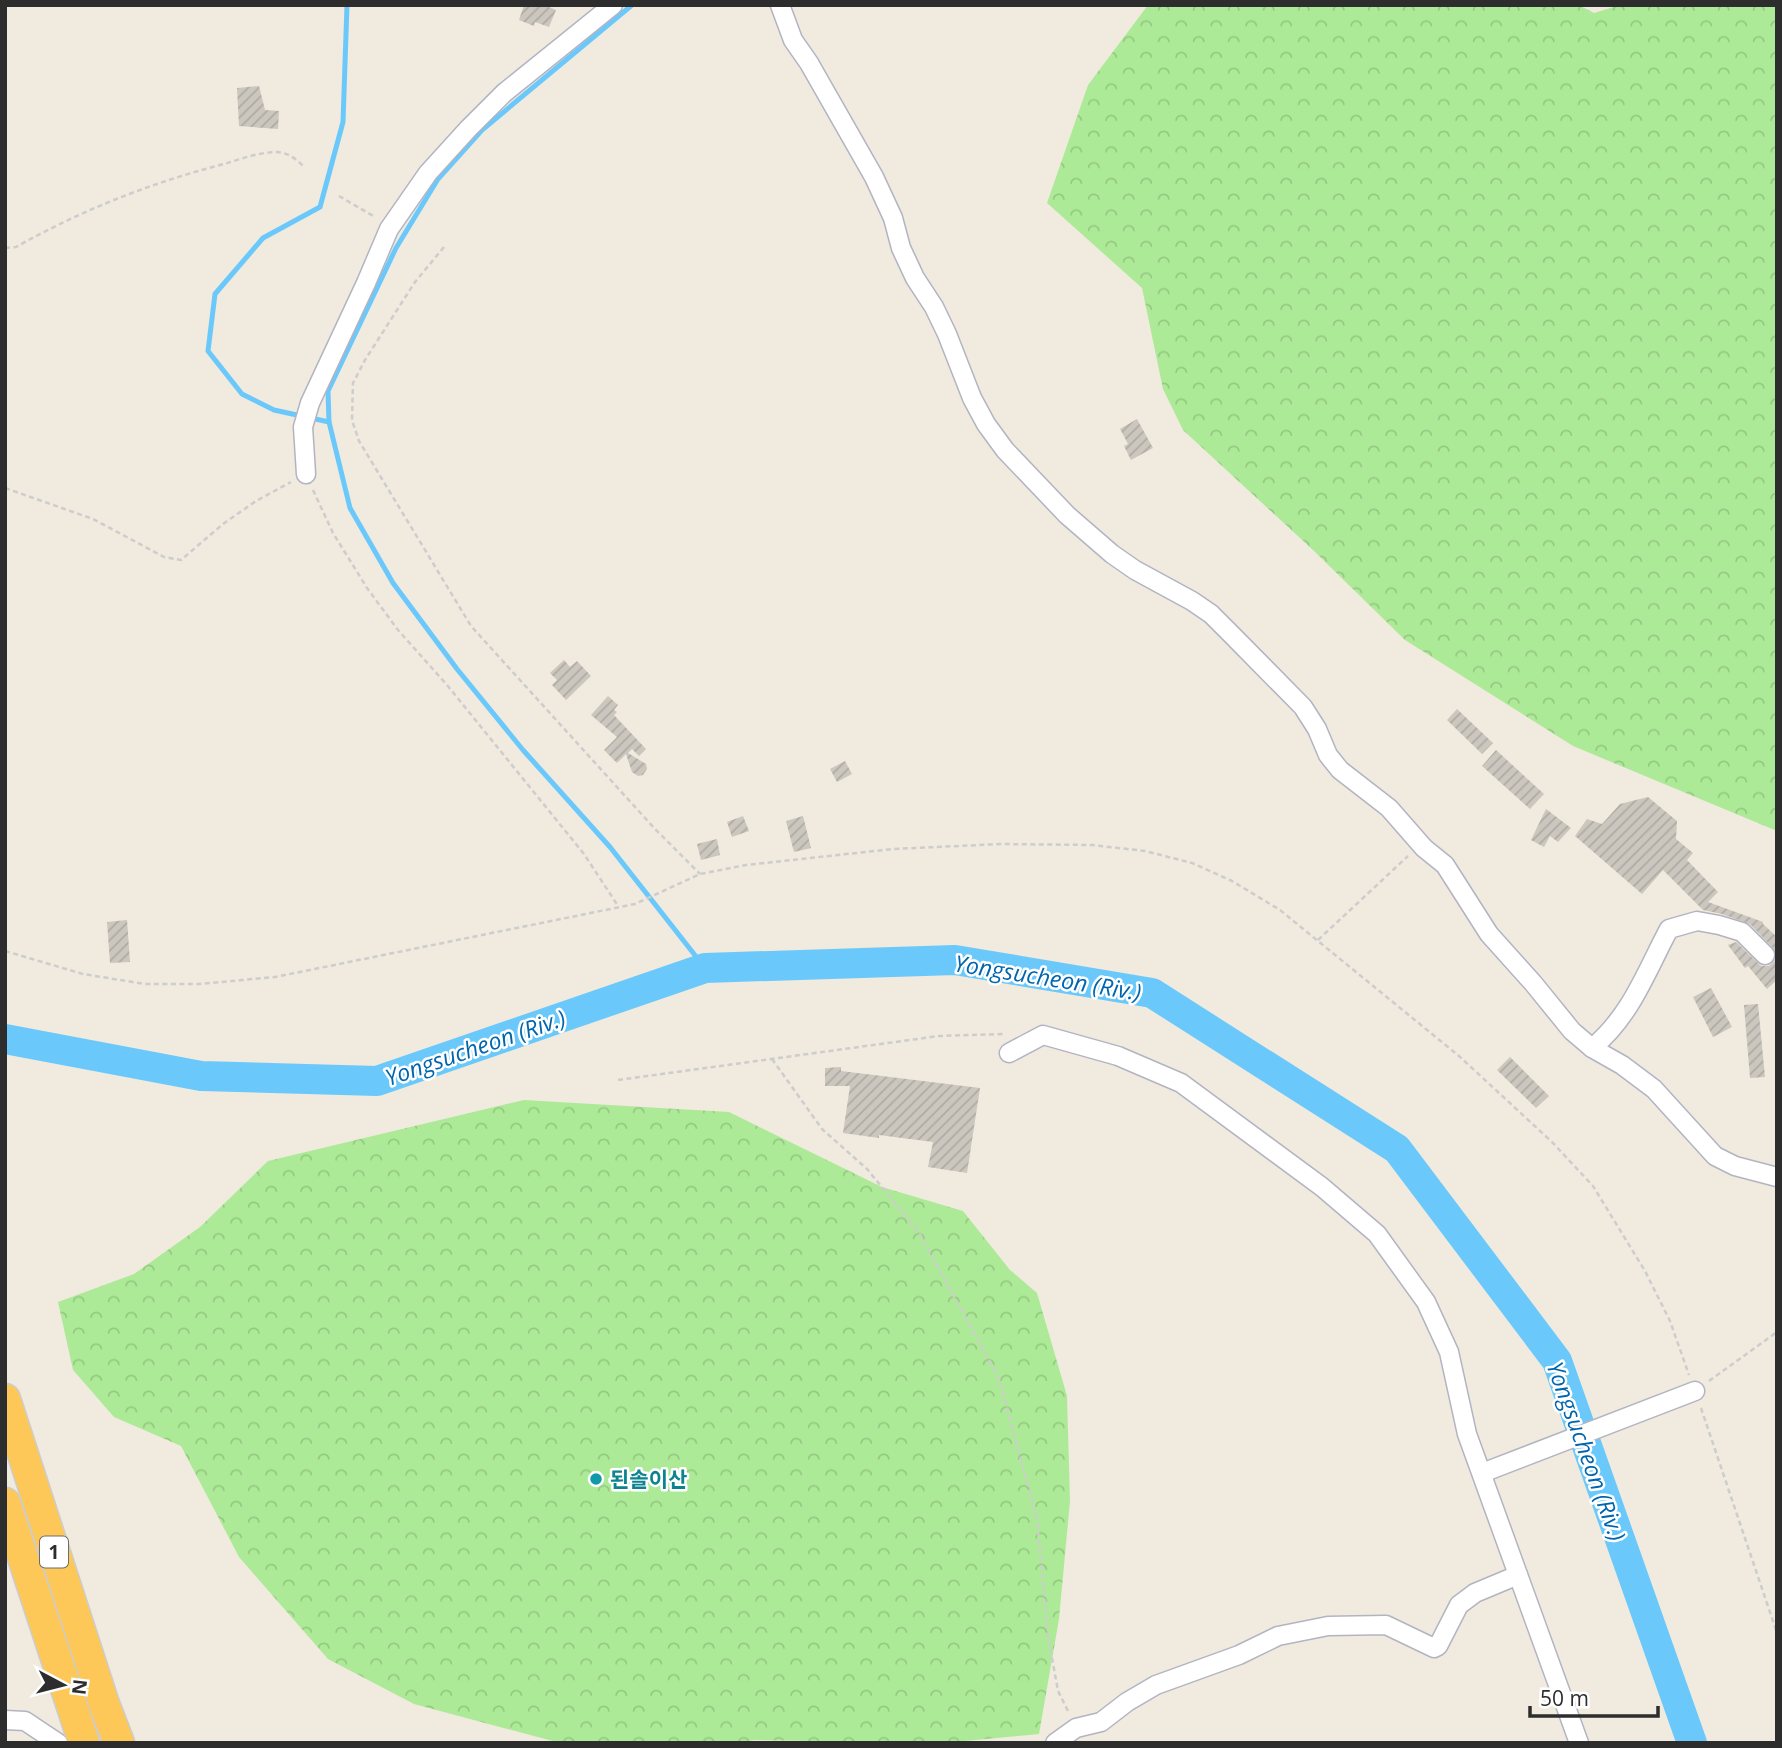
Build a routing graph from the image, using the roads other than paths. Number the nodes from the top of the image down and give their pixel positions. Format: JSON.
{"nodes":[{"id":1,"x":613,"y":5,"type":"edge"},
{"id":2,"x":780,"y":5,"type":"edge"},
{"id":3,"x":306,"y":474,"type":"road end"},
{"id":4,"x":1765,"y":955,"type":"dead end"},
{"id":5,"x":1592,"y":1048,"type":"junction"},
{"id":6,"x":1009,"y":1053,"type":"dead end"},
{"id":7,"x":1777,"y":1177,"type":"edge"},
{"id":8,"x":1695,"y":1391,"type":"road end"},
{"id":9,"x":5,"y":1399,"type":"edge"},
{"id":10,"x":1482,"y":1473,"type":"junction"},
{"id":11,"x":5,"y":1503,"type":"edge"},
{"id":12,"x":1518,"y":1575,"type":"junction"},
{"id":13,"x":5,"y":1720,"type":"edge"},
{"id":14,"x":58,"y":1743,"type":"edge"},
{"id":15,"x":84,"y":1743,"type":"edge"},
{"id":16,"x":119,"y":1743,"type":"edge"},
{"id":17,"x":1055,"y":1743,"type":"edge"},
{"id":18,"x":1578,"y":1743,"type":"edge"}],
"edges":[{"from":1,"to":3,"type":"street"},
{"from":2,"to":5,"type":"street"},
{"from":4,"to":5,"type":"street"},
{"from":5,"to":7,"type":"street"},
{"from":6,"to":10,"type":"street"},
{"from":8,"to":10,"type":"street"},
{"from":9,"to":16,"type":"highway","number":"1"},
{"from":10,"to":12,"type":"street"},
{"from":11,"to":15,"type":"highway","number":"1"},
{"from":12,"to":17,"type":"street"},
{"from":12,"to":18,"type":"street"},
{"from":13,"to":14,"type":"street"}]}
